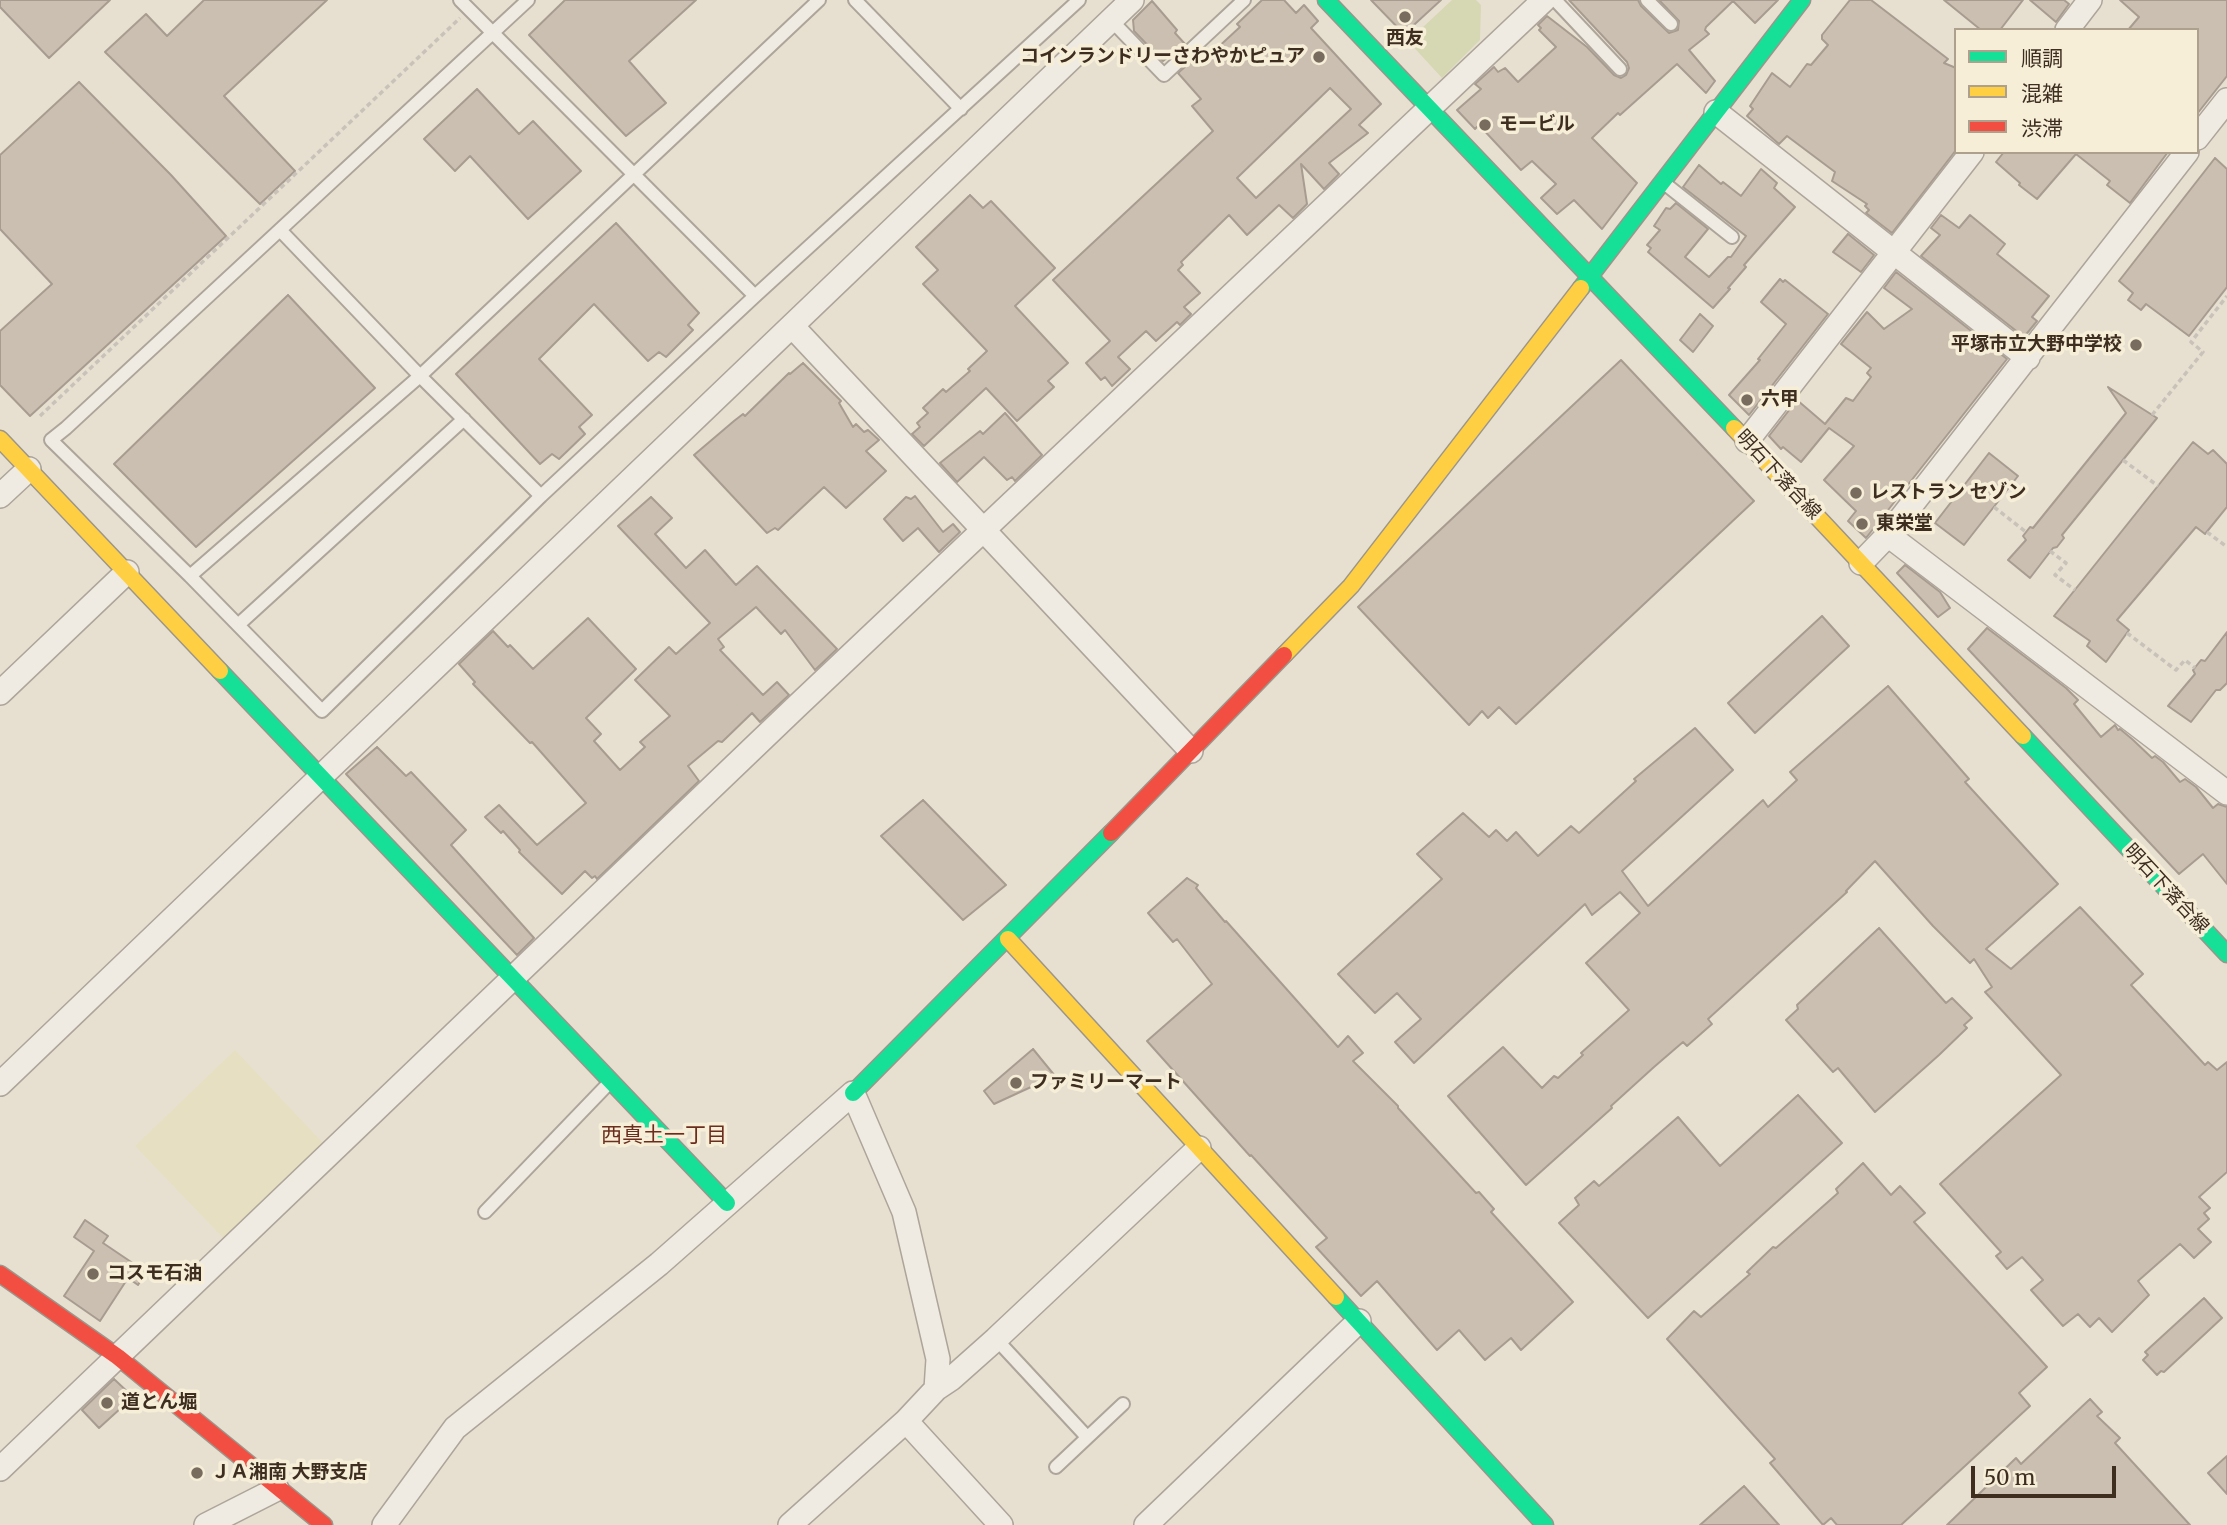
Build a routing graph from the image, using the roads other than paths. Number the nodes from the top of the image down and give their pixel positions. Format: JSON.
{"nodes":[{"id":1,"x":528,"y":0,"type":"edge"},
{"id":2,"x":819,"y":0,"type":"edge"},
{"id":3,"x":855,"y":0,"type":"edge"},
{"id":4,"x":1079,"y":0,"type":"edge"},
{"id":5,"x":1132,"y":0,"type":"edge"},
{"id":6,"x":1244,"y":0,"type":"edge"},
{"id":7,"x":1326,"y":0,"type":"edge"},
{"id":8,"x":1545,"y":0,"type":"edge"},
{"id":9,"x":1555,"y":0,"type":"edge"},
{"id":10,"x":1647,"y":0,"type":"edge"},
{"id":11,"x":1802,"y":0,"type":"edge"},
{"id":12,"x":2090,"y":0,"type":"edge"},
{"id":13,"x":465,"y":5,"type":"edge"},
{"id":14,"x":1111,"y":20,"type":"junction"},
{"id":15,"x":1671,"y":24,"type":"dead end"},
{"id":16,"x":2069,"y":28,"type":"edge"},
{"id":17,"x":493,"y":33,"type":"junction"},
{"id":18,"x":1620,"y":69,"type":"dead end"},
{"id":19,"x":2227,"y":100,"type":"edge"},
{"id":20,"x":961,"y":109,"type":"junction"},
{"id":21,"x":1429,"y":109,"type":"junction"},
{"id":22,"x":1716,"y":112,"type":"junction"},
{"id":23,"x":2199,"y":135,"type":"edge"},
{"id":24,"x":1970,"y":154,"type":"edge"},
{"id":25,"x":2185,"y":154,"type":"edge"},
{"id":26,"x":634,"y":174,"type":"junction"},
{"id":27,"x":1662,"y":182,"type":"junction"},
{"id":28,"x":280,"y":230,"type":"junction"},
{"id":29,"x":1732,"y":237,"type":"dead end"},
{"id":30,"x":1894,"y":252,"type":"junction"},
{"id":31,"x":1590,"y":276,"type":"junction"},
{"id":32,"x":755,"y":296,"type":"junction"},
{"id":33,"x":792,"y":326,"type":"junction"},
{"id":34,"x":2028,"y":358,"type":"junction"},
{"id":35,"x":420,"y":376,"type":"junction"},
{"id":36,"x":464,"y":419,"type":"junction"},
{"id":37,"x":0,"y":439,"type":"edge"},
{"id":38,"x":1747,"y":441,"type":"junction"},
{"id":39,"x":29,"y":469,"type":"junction"},
{"id":40,"x":0,"y":496,"type":"edge"},
{"id":41,"x":541,"y":496,"type":"junction"},
{"id":42,"x":984,"y":531,"type":"junction"},
{"id":43,"x":1888,"y":535,"type":"junction"},
{"id":44,"x":1861,"y":563,"type":"junction"},
{"id":45,"x":127,"y":572,"type":"junction"},
{"id":46,"x":190,"y":576,"type":"junction"},
{"id":47,"x":238,"y":625,"type":"junction"},
{"id":48,"x":0,"y":693,"type":"edge"},
{"id":49,"x":1191,"y":751,"type":"junction"},
{"id":50,"x":320,"y":775,"type":"junction"},
{"id":51,"x":2227,"y":793,"type":"edge"},
{"id":52,"x":1008,"y":939,"type":"junction"},
{"id":53,"x":2227,"y":954,"type":"edge"},
{"id":54,"x":514,"y":979,"type":"junction"},
{"id":55,"x":611,"y":1081,"type":"junction"},
{"id":56,"x":0,"y":1084,"type":"edge"},
{"id":57,"x":853,"y":1093,"type":"junction"},
{"id":58,"x":1199,"y":1148,"type":"junction"},
{"id":59,"x":727,"y":1203,"type":"junction"},
{"id":60,"x":485,"y":1212,"type":"dead end"},
{"id":61,"x":0,"y":1274,"type":"edge"},
{"id":62,"x":1359,"y":1321,"type":"junction"},
{"id":63,"x":996,"y":1339,"type":"junction"},
{"id":64,"x":118,"y":1357,"type":"junction"},
{"id":65,"x":936,"y":1389,"type":"junction"},
{"id":66,"x":1123,"y":1404,"type":"dead end"},
{"id":67,"x":906,"y":1421,"type":"junction"},
{"id":68,"x":1087,"y":1437,"type":"junction"},
{"id":69,"x":1056,"y":1466,"type":"dead end"},
{"id":70,"x":0,"y":1469,"type":"edge"},
{"id":71,"x":277,"y":1489,"type":"junction"},
{"id":72,"x":206,"y":1525,"type":"edge"},
{"id":73,"x":324,"y":1525,"type":"edge"},
{"id":74,"x":384,"y":1525,"type":"edge"},
{"id":75,"x":790,"y":1525,"type":"edge"},
{"id":76,"x":1001,"y":1525,"type":"edge"},
{"id":77,"x":1146,"y":1525,"type":"edge"},
{"id":78,"x":1545,"y":1525,"type":"edge"}],
"edges":[{"from":1,"to":17,"type":"lane"},
{"from":2,"to":26,"type":"lane"},
{"from":3,"to":20,"type":"lane"},
{"from":4,"to":20,"type":"lane"},
{"from":5,"to":14,"type":"street"},
{"from":6,"to":14,"type":"lane"},
{"from":7,"to":21,"type":"street","name":"明石下落合線"},
{"from":8,"to":21,"type":"street"},
{"from":9,"to":18,"type":"lane"},
{"from":10,"to":15,"type":"lane"},
{"from":11,"to":22,"type":"street"},
{"from":12,"to":16,"type":"street"},
{"from":13,"to":17,"type":"lane"},
{"from":14,"to":33,"type":"street"},
{"from":17,"to":26,"type":"lane"},
{"from":17,"to":28,"type":"lane"},
{"from":19,"to":23,"type":"street"},
{"from":20,"to":32,"type":"lane"},
{"from":21,"to":31,"type":"street","name":"明石下落合線"},
{"from":21,"to":42,"type":"street"},
{"from":22,"to":27,"type":"street"},
{"from":22,"to":30,"type":"street"},
{"from":24,"to":30,"type":"street"},
{"from":25,"to":34,"type":"street"},
{"from":26,"to":32,"type":"lane"},
{"from":26,"to":35,"type":"lane"},
{"from":27,"to":29,"type":"lane"},
{"from":27,"to":31,"type":"street"},
{"from":28,"to":35,"type":"lane"},
{"from":28,"to":46,"type":"lane"},
{"from":30,"to":34,"type":"street"},
{"from":30,"to":38,"type":"street"},
{"from":31,"to":38,"type":"street","name":"明石下落合線"},
{"from":31,"to":49,"type":"street"},
{"from":32,"to":41,"type":"lane"},
{"from":33,"to":42,"type":"street"},
{"from":33,"to":50,"type":"street"},
{"from":34,"to":43,"type":"street"},
{"from":35,"to":36,"type":"lane"},
{"from":35,"to":46,"type":"lane"},
{"from":36,"to":41,"type":"lane"},
{"from":36,"to":47,"type":"lane"},
{"from":37,"to":39,"type":"street"},
{"from":38,"to":44,"type":"street","name":"明石下落合線"},
{"from":39,"to":40,"type":"street"},
{"from":39,"to":45,"type":"street"},
{"from":41,"to":47,"type":"lane"},
{"from":42,"to":49,"type":"street"},
{"from":42,"to":54,"type":"street"},
{"from":43,"to":44,"type":"street"},
{"from":43,"to":51,"type":"street"},
{"from":44,"to":53,"type":"street","name":"明石下落合線"},
{"from":45,"to":48,"type":"street"},
{"from":45,"to":50,"type":"street"},
{"from":46,"to":47,"type":"lane"},
{"from":49,"to":52,"type":"street"},
{"from":50,"to":54,"type":"street"},
{"from":50,"to":56,"type":"street"},
{"from":52,"to":57,"type":"street"},
{"from":52,"to":58,"type":"street"},
{"from":54,"to":55,"type":"street"},
{"from":54,"to":64,"type":"street"},
{"from":55,"to":59,"type":"street"},
{"from":55,"to":60,"type":"lane"},
{"from":57,"to":59,"type":"street"},
{"from":57,"to":65,"type":"street"},
{"from":58,"to":62,"type":"street"},
{"from":58,"to":63,"type":"street"},
{"from":59,"to":74,"type":"street"},
{"from":61,"to":64,"type":"street"},
{"from":62,"to":77,"type":"street"},
{"from":62,"to":78,"type":"street"},
{"from":63,"to":65,"type":"street"},
{"from":63,"to":68,"type":"lane"},
{"from":64,"to":70,"type":"street"},
{"from":64,"to":71,"type":"street"},
{"from":65,"to":67,"type":"street"},
{"from":66,"to":68,"type":"lane"},
{"from":67,"to":75,"type":"street"},
{"from":67,"to":76,"type":"street"},
{"from":68,"to":69,"type":"lane"},
{"from":71,"to":72,"type":"street"},
{"from":71,"to":73,"type":"street"}]}
